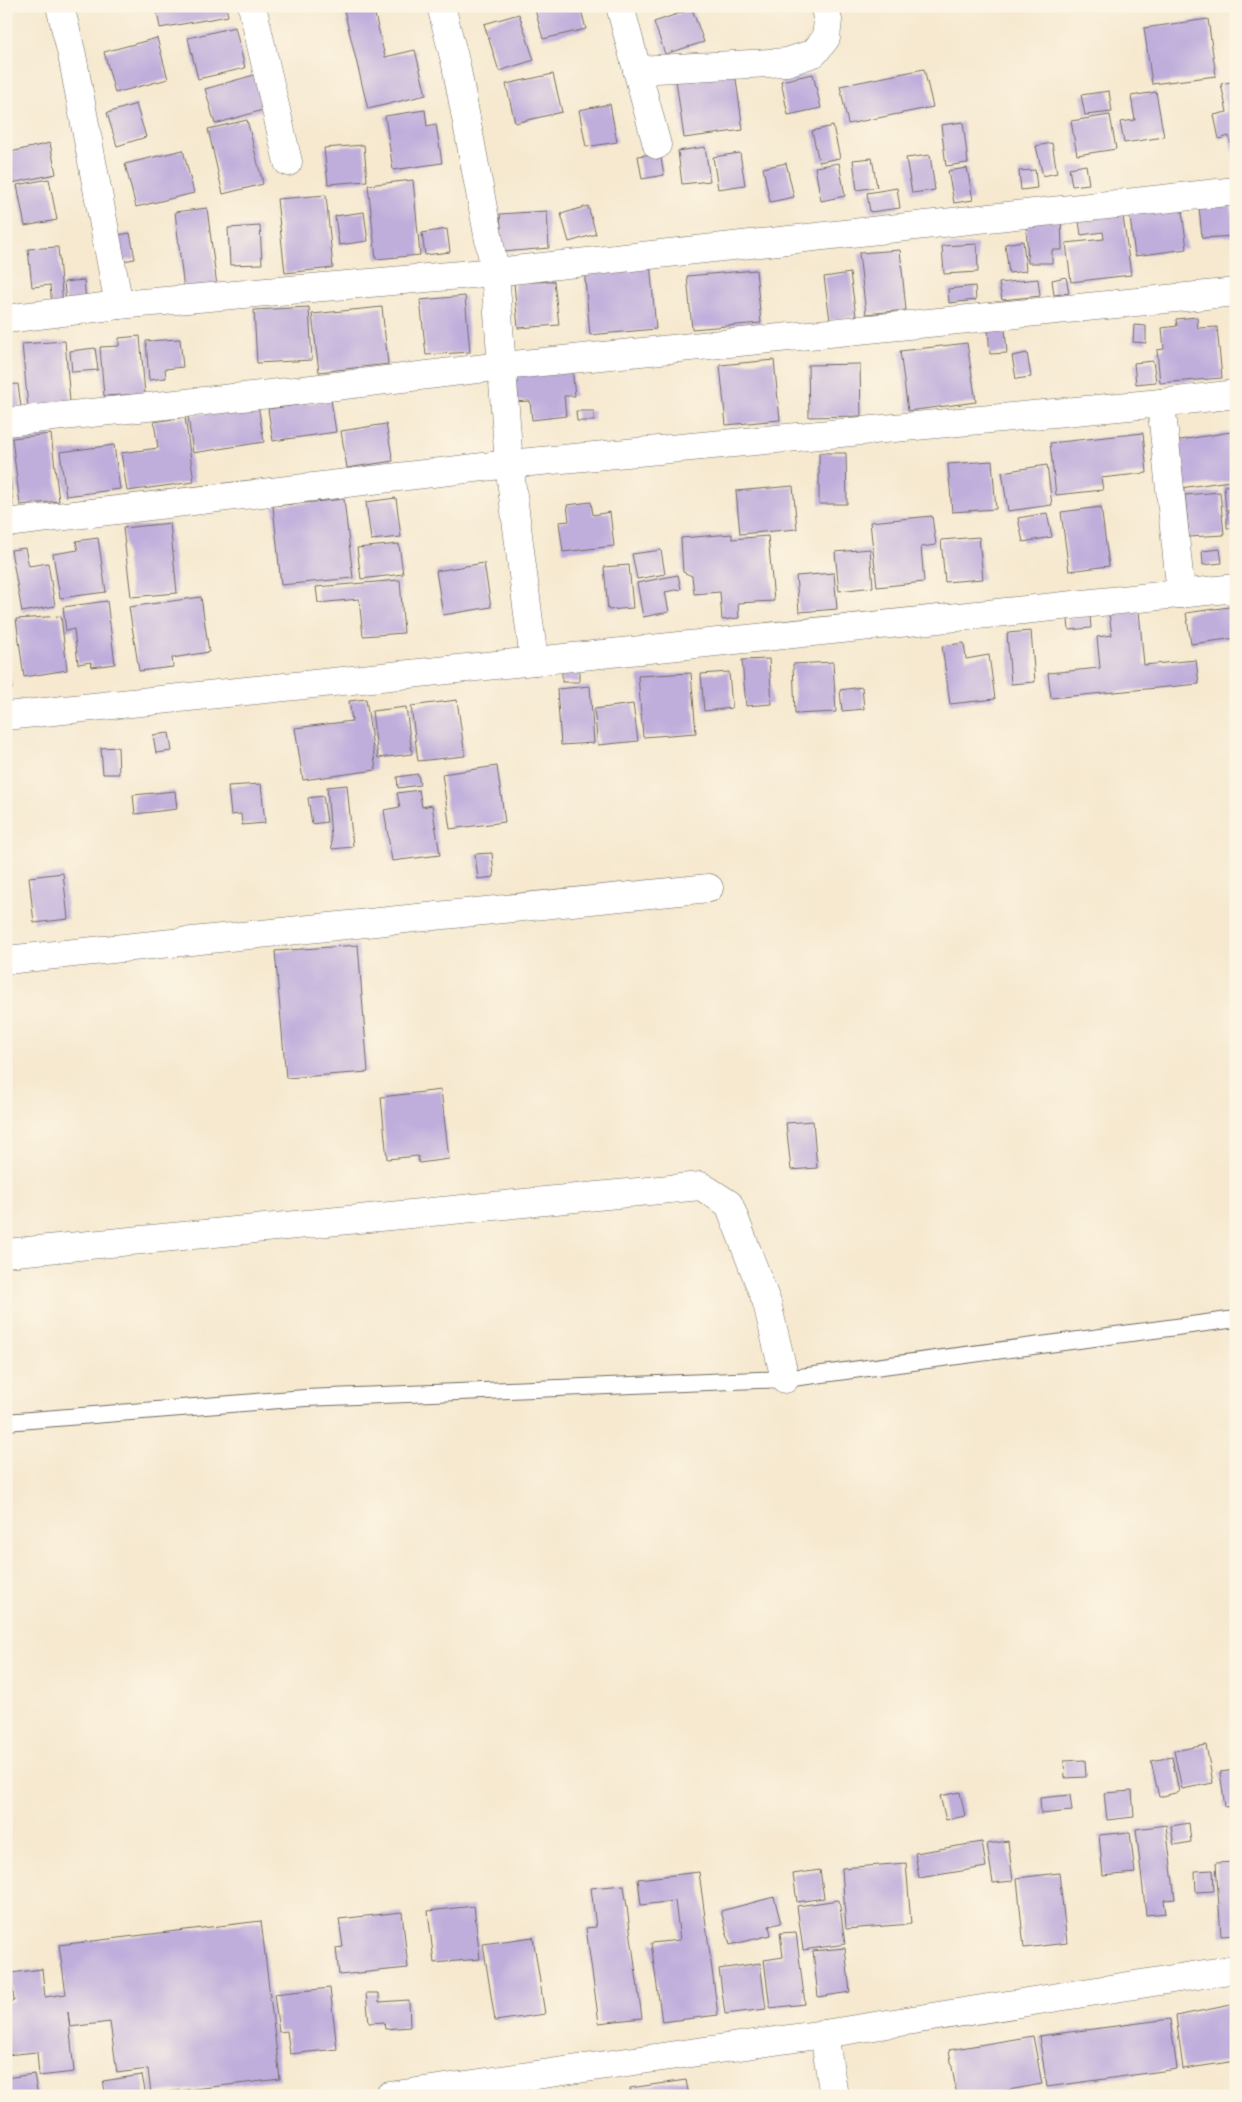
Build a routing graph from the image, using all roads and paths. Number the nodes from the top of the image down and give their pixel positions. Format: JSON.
{"nodes":[{"id":1,"x":60,"y":6,"type":"edge"},
{"id":2,"x":252,"y":6,"type":"edge"},
{"id":3,"x":441,"y":6,"type":"edge"},
{"id":4,"x":620,"y":6,"type":"edge"},
{"id":5,"x":824,"y":6,"type":"edge"},
{"id":6,"x":637,"y":70,"type":"junction"},
{"id":7,"x":657,"y":144,"type":"dead end"},
{"id":8,"x":288,"y":162,"type":"dead end"},
{"id":9,"x":1236,"y":191,"type":"edge"},
{"id":10,"x":496,"y":272,"type":"junction"},
{"id":11,"x":1236,"y":292,"type":"edge"},
{"id":12,"x":119,"y":305,"type":"junction"},
{"id":13,"x":6,"y":319,"type":"edge"},
{"id":14,"x":502,"y":366,"type":"junction"},
{"id":15,"x":1236,"y":394,"type":"edge"},
{"id":16,"x":1161,"y":403,"type":"junction"},
{"id":17,"x":6,"y":422,"type":"edge"},
{"id":18,"x":509,"y":464,"type":"junction"},
{"id":19,"x":6,"y":523,"type":"edge"},
{"id":20,"x":1236,"y":588,"type":"edge"},
{"id":21,"x":1181,"y":594,"type":"junction"},
{"id":22,"x":534,"y":661,"type":"junction"},
{"id":23,"x":6,"y":716,"type":"edge"},
{"id":24,"x":709,"y":888,"type":"dead end"},
{"id":25,"x":6,"y":960,"type":"edge"},
{"id":26,"x":6,"y":1253,"type":"edge"},
{"id":27,"x":1236,"y":1319,"type":"edge"},
{"id":28,"x":785,"y":1379,"type":"junction"},
{"id":29,"x":6,"y":1422,"type":"edge"},
{"id":30,"x":1236,"y":1969,"type":"edge"},
{"id":31,"x":824,"y":2034,"type":"junction"},
{"id":32,"x":389,"y":2096,"type":"edge"},
{"id":33,"x":834,"y":2096,"type":"edge"}],
"edges":[{"from":1,"to":12,"type":"street"},
{"from":2,"to":8,"type":"street"},
{"from":3,"to":10,"type":"street"},
{"from":4,"to":6,"type":"street"},
{"from":5,"to":6,"type":"street"},
{"from":6,"to":7,"type":"street"},
{"from":9,"to":10,"type":"street"},
{"from":10,"to":12,"type":"street"},
{"from":10,"to":14,"type":"street"},
{"from":11,"to":14,"type":"street"},
{"from":12,"to":13,"type":"street"},
{"from":14,"to":17,"type":"street"},
{"from":14,"to":18,"type":"street"},
{"from":15,"to":16,"type":"street"},
{"from":16,"to":18,"type":"street"},
{"from":16,"to":21,"type":"street"},
{"from":18,"to":19,"type":"street"},
{"from":18,"to":22,"type":"street"},
{"from":20,"to":21,"type":"street"},
{"from":21,"to":22,"type":"street"},
{"from":22,"to":23,"type":"street"},
{"from":24,"to":25,"type":"street"},
{"from":26,"to":28,"type":"street"},
{"from":27,"to":28,"type":"lane"},
{"from":28,"to":29,"type":"lane"},
{"from":30,"to":31,"type":"street"},
{"from":31,"to":32,"type":"street"},
{"from":31,"to":33,"type":"street"}]}
